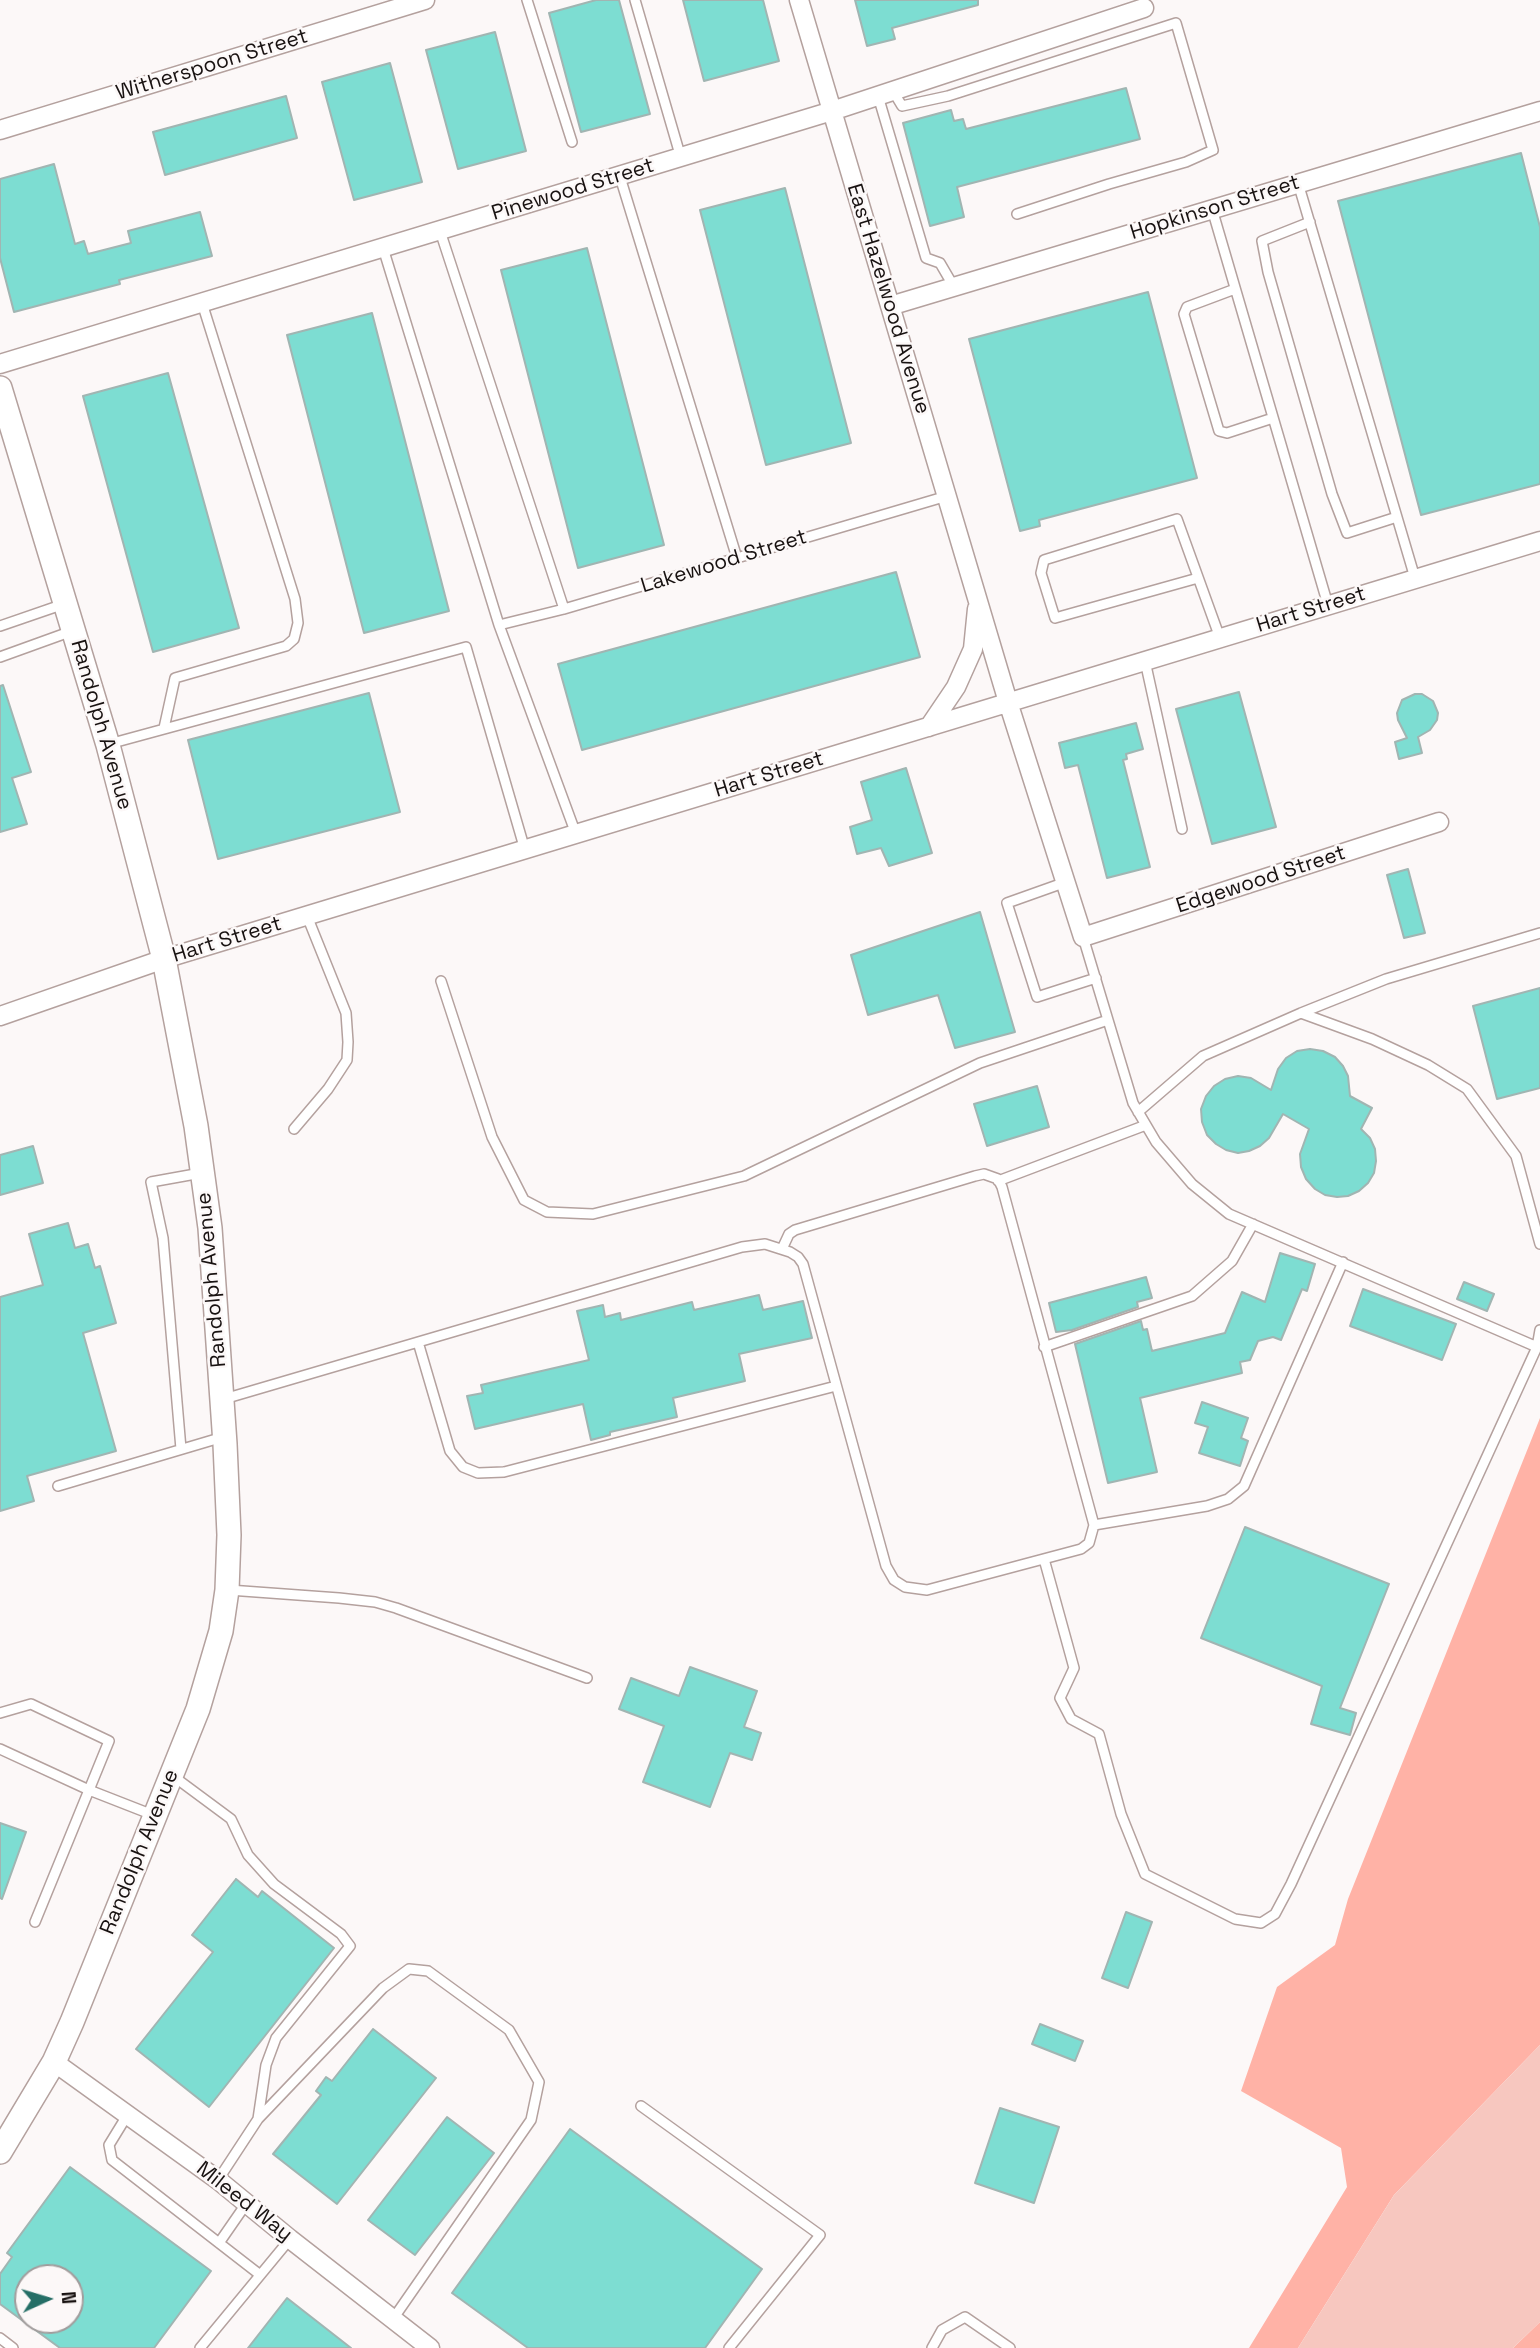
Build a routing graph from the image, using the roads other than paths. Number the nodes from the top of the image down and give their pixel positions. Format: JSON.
{"nodes":[{"id":1,"x":425,"y":0,"type":"edge"},
{"id":2,"x":527,"y":0,"type":"edge"},
{"id":3,"x":635,"y":0,"type":"edge"},
{"id":4,"x":799,"y":0,"type":"edge"},
{"id":5,"x":1144,"y":8,"type":"dead end"},
{"id":6,"x":885,"y":94,"type":"junction"},
{"id":7,"x":832,"y":111,"type":"junction"},
{"id":8,"x":1540,"y":111,"type":"edge"},
{"id":9,"x":0,"y":130,"type":"edge"},
{"id":10,"x":572,"y":142,"type":"dead end"},
{"id":11,"x":681,"y":158,"type":"junction"},
{"id":12,"x":620,"y":177,"type":"junction"},
{"id":13,"x":1298,"y":183,"type":"junction"},
{"id":14,"x":1212,"y":209,"type":"junction"},
{"id":15,"x":1017,"y":215,"type":"dead end"},
{"id":16,"x":1310,"y":222,"type":"junction"},
{"id":17,"x":440,"y":231,"type":"junction"},
{"id":18,"x":383,"y":248,"type":"junction"},
{"id":19,"x":954,"y":287,"type":"junction"},
{"id":20,"x":1235,"y":289,"type":"junction"},
{"id":21,"x":202,"y":303,"type":"junction"},
{"id":22,"x":890,"y":306,"type":"junction"},
{"id":23,"x":0,"y":363,"type":"edge"},
{"id":24,"x":0,"y":387,"type":"edge"},
{"id":25,"x":1273,"y":418,"type":"junction"},
{"id":26,"x":947,"y":496,"type":"junction"},
{"id":27,"x":1397,"y":517,"type":"junction"},
{"id":28,"x":1540,"y":541,"type":"edge"},
{"id":29,"x":737,"y":558,"type":"junction"},
{"id":30,"x":1198,"y":578,"type":"junction"},
{"id":31,"x":1415,"y":579,"type":"junction"},
{"id":32,"x":978,"y":598,"type":"junction"},
{"id":33,"x":65,"y":603,"type":"junction"},
{"id":34,"x":1328,"y":605,"type":"junction"},
{"id":35,"x":564,"y":609,"type":"junction"},
{"id":36,"x":499,"y":625,"type":"junction"},
{"id":37,"x":0,"y":626,"type":"edge"},
{"id":38,"x":73,"y":631,"type":"junction"},
{"id":39,"x":1220,"y":638,"type":"junction"},
{"id":40,"x":0,"y":657,"type":"edge"},
{"id":41,"x":1145,"y":661,"type":"junction"},
{"id":42,"x":1008,"y":702,"type":"junction"},
{"id":43,"x":929,"y":727,"type":"junction"},
{"id":44,"x":164,"y":728,"type":"junction"},
{"id":45,"x":108,"y":745,"type":"junction"},
{"id":46,"x":1439,"y":822,"type":"dead end"},
{"id":47,"x":1182,"y":829,"type":"dead end"},
{"id":48,"x":576,"y":834,"type":"junction"},
{"id":49,"x":526,"y":850,"type":"junction"},
{"id":50,"x":1066,"y":882,"type":"junction"},
{"id":51,"x":307,"y":916,"type":"junction"},
{"id":52,"x":1540,"y":933,"type":"edge"},
{"id":53,"x":1083,"y":937,"type":"junction"},
{"id":54,"x":164,"y":959,"type":"junction"},
{"id":55,"x":1096,"y":978,"type":"junction"},
{"id":56,"x":441,"y":981,"type":"dead end"},
{"id":57,"x":1301,"y":1013,"type":"junction"},
{"id":58,"x":0,"y":1016,"type":"edge"},
{"id":59,"x":1108,"y":1020,"type":"junction"},
{"id":60,"x":1138,"y":1112,"type":"junction"},
{"id":61,"x":1146,"y":1125,"type":"junction"},
{"id":62,"x":294,"y":1129,"type":"dead end"},
{"id":63,"x":202,"y":1173,"type":"junction"},
{"id":64,"x":998,"y":1181,"type":"junction"},
{"id":65,"x":1253,"y":1224,"type":"junction"},
{"id":66,"x":1540,"y":1244,"type":"edge"},
{"id":67,"x":782,"y":1249,"type":"junction"},
{"id":68,"x":1343,"y":1262,"type":"junction"},
{"id":69,"x":1540,"y":1330,"type":"edge"},
{"id":70,"x":418,"y":1342,"type":"junction"},
{"id":71,"x":1537,"y":1346,"type":"junction"},
{"id":72,"x":1044,"y":1347,"type":"junction"},
{"id":73,"x":836,"y":1386,"type":"junction"},
{"id":74,"x":223,"y":1399,"type":"junction"},
{"id":75,"x":225,"y":1436,"type":"junction"},
{"id":76,"x":181,"y":1449,"type":"junction"},
{"id":77,"x":58,"y":1486,"type":"dead end"},
{"id":78,"x":1094,"y":1525,"type":"junction"},
{"id":79,"x":1044,"y":1559,"type":"junction"},
{"id":80,"x":227,"y":1590,"type":"junction"},
{"id":81,"x":587,"y":1678,"type":"dead end"},
{"id":82,"x":0,"y":1713,"type":"edge"},
{"id":83,"x":0,"y":1749,"type":"edge"},
{"id":84,"x":172,"y":1775,"type":"junction"},
{"id":85,"x":89,"y":1790,"type":"junction"},
{"id":86,"x":155,"y":1816,"type":"junction"},
{"id":87,"x":35,"y":1923,"type":"dead end"},
{"id":88,"x":54,"y":2062,"type":"junction"},
{"id":89,"x":641,"y":2106,"type":"dead end"},
{"id":90,"x":128,"y":2114,"type":"junction"},
{"id":91,"x":258,"y":2119,"type":"junction"},
{"id":92,"x":0,"y":2152,"type":"edge"},
{"id":93,"x":218,"y":2180,"type":"junction"},
{"id":94,"x":246,"y":2204,"type":"junction"},
{"id":95,"x":290,"y":2239,"type":"junction"},
{"id":96,"x":219,"y":2243,"type":"junction"},
{"id":97,"x":259,"y":2274,"type":"junction"},
{"id":98,"x":393,"y":2319,"type":"junction"},
{"id":99,"x":0,"y":2339,"type":"edge"},
{"id":100,"x":13,"y":2348,"type":"edge"},
{"id":101,"x":200,"y":2348,"type":"edge"},
{"id":102,"x":430,"y":2348,"type":"edge"},
{"id":103,"x":729,"y":2348,"type":"edge"},
{"id":104,"x":932,"y":2348,"type":"edge"},
{"id":105,"x":1010,"y":2348,"type":"edge"}],
"edges":[{"from":1,"to":9,"type":"street","name":"Witherspoon Street"},
{"from":2,"to":10,"type":"lane"},
{"from":3,"to":11,"type":"lane"},
{"from":4,"to":7,"type":"street","name":"East Hazelwood Avenue"},
{"from":5,"to":6,"type":"street","name":"Pinewood Street"},
{"from":6,"to":7,"type":"street","name":"Pinewood Street"},
{"from":6,"to":15,"type":"lane"},
{"from":6,"to":19,"type":"lane"},
{"from":7,"to":11,"type":"street","name":"Pinewood Street"},
{"from":7,"to":22,"type":"street","name":"East Hazelwood Avenue"},
{"from":8,"to":13,"type":"street","name":"Hopkinson Street"},
{"from":11,"to":12,"type":"street","name":"Pinewood Street"},
{"from":12,"to":17,"type":"street","name":"Pinewood Street"},
{"from":12,"to":29,"type":"lane"},
{"from":13,"to":14,"type":"street","name":"Hopkinson Street"},
{"from":13,"to":16,"type":"lane"},
{"from":14,"to":19,"type":"street","name":"Hopkinson Street"},
{"from":14,"to":20,"type":"lane"},
{"from":16,"to":27,"type":"lane"},
{"from":16,"to":27,"type":"lane"},
{"from":17,"to":18,"type":"street","name":"Pinewood Street"},
{"from":17,"to":35,"type":"lane"},
{"from":18,"to":21,"type":"street","name":"Pinewood Street"},
{"from":18,"to":36,"type":"lane"},
{"from":19,"to":22,"type":"street","name":"Hopkinson Street"},
{"from":20,"to":25,"type":"lane"},
{"from":20,"to":25,"type":"lane"},
{"from":21,"to":23,"type":"street","name":"Pinewood Street"},
{"from":21,"to":44,"type":"lane"},
{"from":22,"to":26,"type":"street","name":"East Hazelwood Avenue"},
{"from":24,"to":33,"type":"main road","name":"Randolph Avenue"},
{"from":25,"to":34,"type":"lane"},
{"from":26,"to":29,"type":"lane","name":"Lakewood Street"},
{"from":26,"to":32,"type":"street","name":"East Hazelwood Avenue"},
{"from":27,"to":31,"type":"lane"},
{"from":28,"to":31,"type":"street","name":"Hart Street"},
{"from":29,"to":35,"type":"lane","name":"Lakewood Street"},
{"from":30,"to":30,"type":"lane"},
{"from":30,"to":39,"type":"lane"},
{"from":31,"to":34,"type":"street","name":"Hart Street"},
{"from":32,"to":42,"type":"street","name":"East Hazelwood Avenue"},
{"from":32,"to":43,"type":"street","name":"East Hazelwood Avenue"},
{"from":33,"to":37,"type":"lane"},
{"from":33,"to":38,"type":"main road","name":"Randolph Avenue"},
{"from":34,"to":39,"type":"street","name":"Hart Street"},
{"from":35,"to":36,"type":"lane","name":"Lakewood Street"},
{"from":36,"to":48,"type":"lane"},
{"from":38,"to":40,"type":"lane"},
{"from":38,"to":45,"type":"main road","name":"Randolph Avenue"},
{"from":39,"to":41,"type":"street","name":"Hart Street"},
{"from":41,"to":42,"type":"street","name":"Hart Street"},
{"from":41,"to":47,"type":"lane"},
{"from":42,"to":43,"type":"street","name":"Hart Street"},
{"from":42,"to":50,"type":"street","name":"East Hazelwood Avenue"},
{"from":43,"to":48,"type":"street","name":"Hart Street"},
{"from":44,"to":45,"type":"lane"},
{"from":44,"to":49,"type":"lane"},
{"from":45,"to":54,"type":"main road","name":"Randolph Avenue"},
{"from":46,"to":53,"type":"street","name":"Edgewood Street"},
{"from":48,"to":49,"type":"street","name":"Hart Street"},
{"from":49,"to":51,"type":"street","name":"Hart Street"},
{"from":50,"to":53,"type":"street","name":"East Hazelwood Avenue"},
{"from":50,"to":55,"type":"lane"},
{"from":51,"to":54,"type":"street","name":"Hart Street"},
{"from":51,"to":62,"type":"lane"},
{"from":52,"to":57,"type":"lane"},
{"from":53,"to":55,"type":"lane"},
{"from":54,"to":58,"type":"street","name":"Hart Street"},
{"from":54,"to":63,"type":"main road","name":"Randolph Avenue"},
{"from":55,"to":59,"type":"lane"},
{"from":56,"to":59,"type":"lane"},
{"from":57,"to":60,"type":"lane"},
{"from":57,"to":66,"type":"lane"},
{"from":59,"to":60,"type":"lane"},
{"from":60,"to":61,"type":"lane"},
{"from":61,"to":64,"type":"lane"},
{"from":61,"to":65,"type":"lane"},
{"from":63,"to":74,"type":"main road","name":"Randolph Avenue"},
{"from":63,"to":76,"type":"lane"},
{"from":64,"to":67,"type":"lane"},
{"from":64,"to":72,"type":"lane"},
{"from":65,"to":68,"type":"lane"},
{"from":65,"to":72,"type":"lane"},
{"from":67,"to":70,"type":"lane"},
{"from":67,"to":73,"type":"lane"},
{"from":68,"to":71,"type":"lane"},
{"from":68,"to":78,"type":"lane"},
{"from":69,"to":71,"type":"lane"},
{"from":70,"to":73,"type":"lane"},
{"from":70,"to":74,"type":"lane"},
{"from":71,"to":79,"type":"lane"},
{"from":72,"to":78,"type":"lane"},
{"from":73,"to":79,"type":"lane"},
{"from":74,"to":75,"type":"main road","name":"Randolph Avenue"},
{"from":75,"to":76,"type":"lane"},
{"from":75,"to":80,"type":"main road","name":"Randolph Avenue"},
{"from":76,"to":77,"type":"lane"},
{"from":78,"to":79,"type":"lane"},
{"from":80,"to":81,"type":"lane"},
{"from":80,"to":84,"type":"main road","name":"Randolph Avenue"},
{"from":82,"to":85,"type":"lane"},
{"from":83,"to":85,"type":"lane"},
{"from":84,"to":86,"type":"main road","name":"Randolph Avenue"},
{"from":84,"to":91,"type":"lane"},
{"from":85,"to":86,"type":"lane"},
{"from":85,"to":87,"type":"lane"},
{"from":86,"to":88,"type":"main road","name":"Randolph Avenue"},
{"from":88,"to":90,"type":"street","name":"Mileed Way"},
{"from":88,"to":92,"type":"main road","name":"Randolph Avenue"},
{"from":89,"to":103,"type":"lane"},
{"from":90,"to":93,"type":"street","name":"Mileed Way"},
{"from":90,"to":96,"type":"lane"},
{"from":91,"to":93,"type":"lane"},
{"from":91,"to":98,"type":"lane"},
{"from":93,"to":94,"type":"street","name":"Mileed Way"},
{"from":94,"to":95,"type":"street","name":"Mileed Way"},
{"from":94,"to":96,"type":"lane"},
{"from":95,"to":97,"type":"lane"},
{"from":95,"to":98,"type":"street","name":"Mileed Way"},
{"from":96,"to":97,"type":"lane"},
{"from":97,"to":101,"type":"lane"},
{"from":98,"to":102,"type":"street","name":"Mileed Way"},
{"from":99,"to":100,"type":"lane"},
{"from":104,"to":105,"type":"lane"}]}
